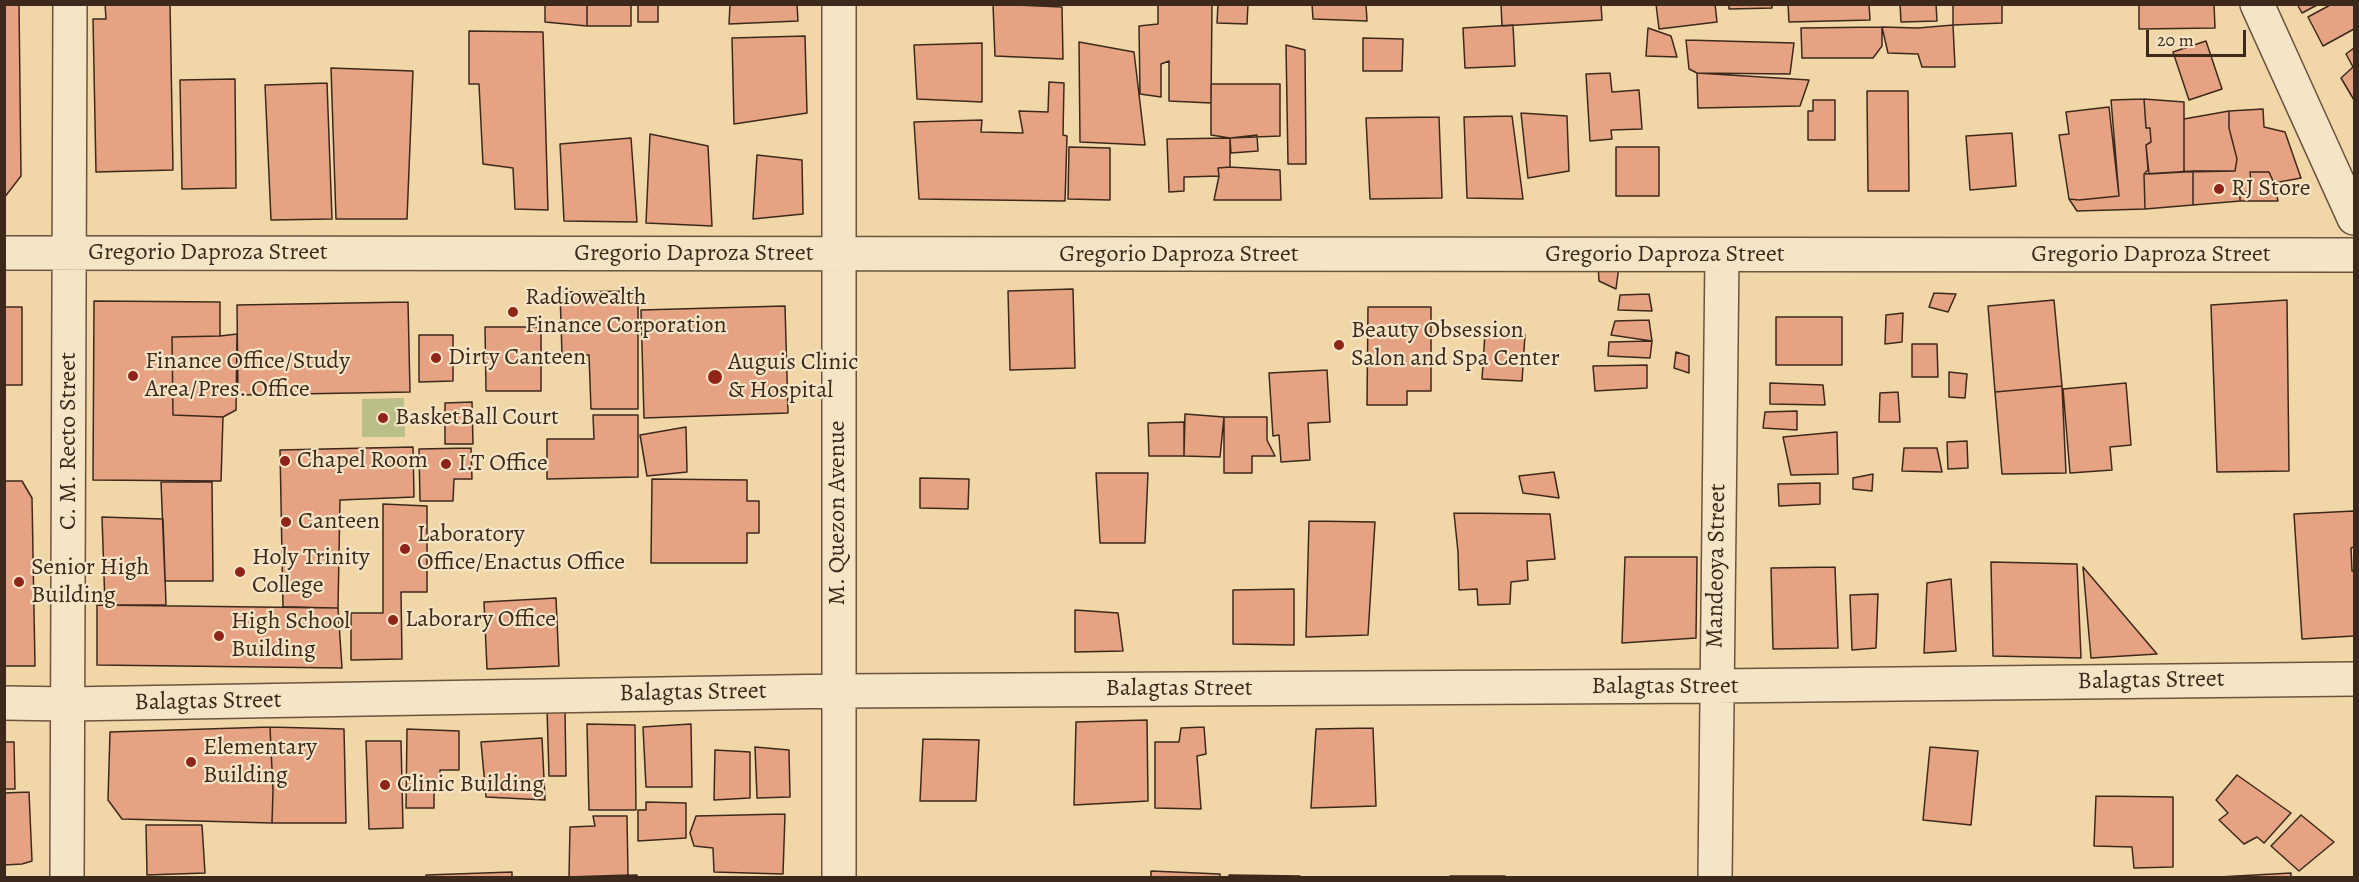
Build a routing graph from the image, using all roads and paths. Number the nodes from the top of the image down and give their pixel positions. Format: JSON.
{"nodes":[{"id":1,"x":70,"y":4,"type":"edge"},
{"id":2,"x":839,"y":4,"type":"edge"},
{"id":3,"x":2257,"y":4,"type":"edge"},
{"id":4,"x":2355,"y":218,"type":"edge"},
{"id":5,"x":4,"y":253,"type":"edge"},
{"id":6,"x":70,"y":253,"type":"junction"},
{"id":7,"x":838,"y":254,"type":"junction"},
{"id":8,"x":1722,"y":255,"type":"junction"},
{"id":9,"x":2355,"y":255,"type":"edge"},
{"id":10,"x":2355,"y":679,"type":"edge"},
{"id":11,"x":1716,"y":686,"type":"junction"},
{"id":12,"x":838,"y":691,"type":"junction"},
{"id":13,"x":4,"y":703,"type":"edge"},
{"id":14,"x":68,"y":704,"type":"junction"},
{"id":15,"x":68,"y":878,"type":"edge"},
{"id":16,"x":839,"y":878,"type":"edge"},
{"id":17,"x":1715,"y":878,"type":"edge"}],
"edges":[{"from":1,"to":6,"type":"street","name":"C. M. Recto Street"},
{"from":2,"to":7,"type":"street","name":"M. Quezon Avenue"},
{"from":3,"to":4,"type":"street"},
{"from":5,"to":6,"type":"street","name":"Gregorio Daproza Street"},
{"from":6,"to":7,"type":"street","name":"Gregorio Daproza Street"},
{"from":6,"to":14,"type":"street","name":"C. M. Recto Street"},
{"from":7,"to":8,"type":"street","name":"Gregorio Daproza Street"},
{"from":7,"to":12,"type":"street","name":"M. Quezon Avenue"},
{"from":8,"to":9,"type":"street","name":"Gregorio Daproza Street"},
{"from":8,"to":11,"type":"street","name":"Mandeoya Street"},
{"from":10,"to":11,"type":"street","name":"Balagtas Street"},
{"from":11,"to":12,"type":"street","name":"Balagtas Street"},
{"from":11,"to":17,"type":"street","name":"Mandeoya Street"},
{"from":12,"to":14,"type":"street","name":"Balagtas Street"},
{"from":12,"to":16,"type":"street","name":"M. Quezon Avenue"},
{"from":13,"to":14,"type":"street","name":"Balagtas Street"},
{"from":14,"to":15,"type":"street","name":"C. M. Recto Street"}]}
